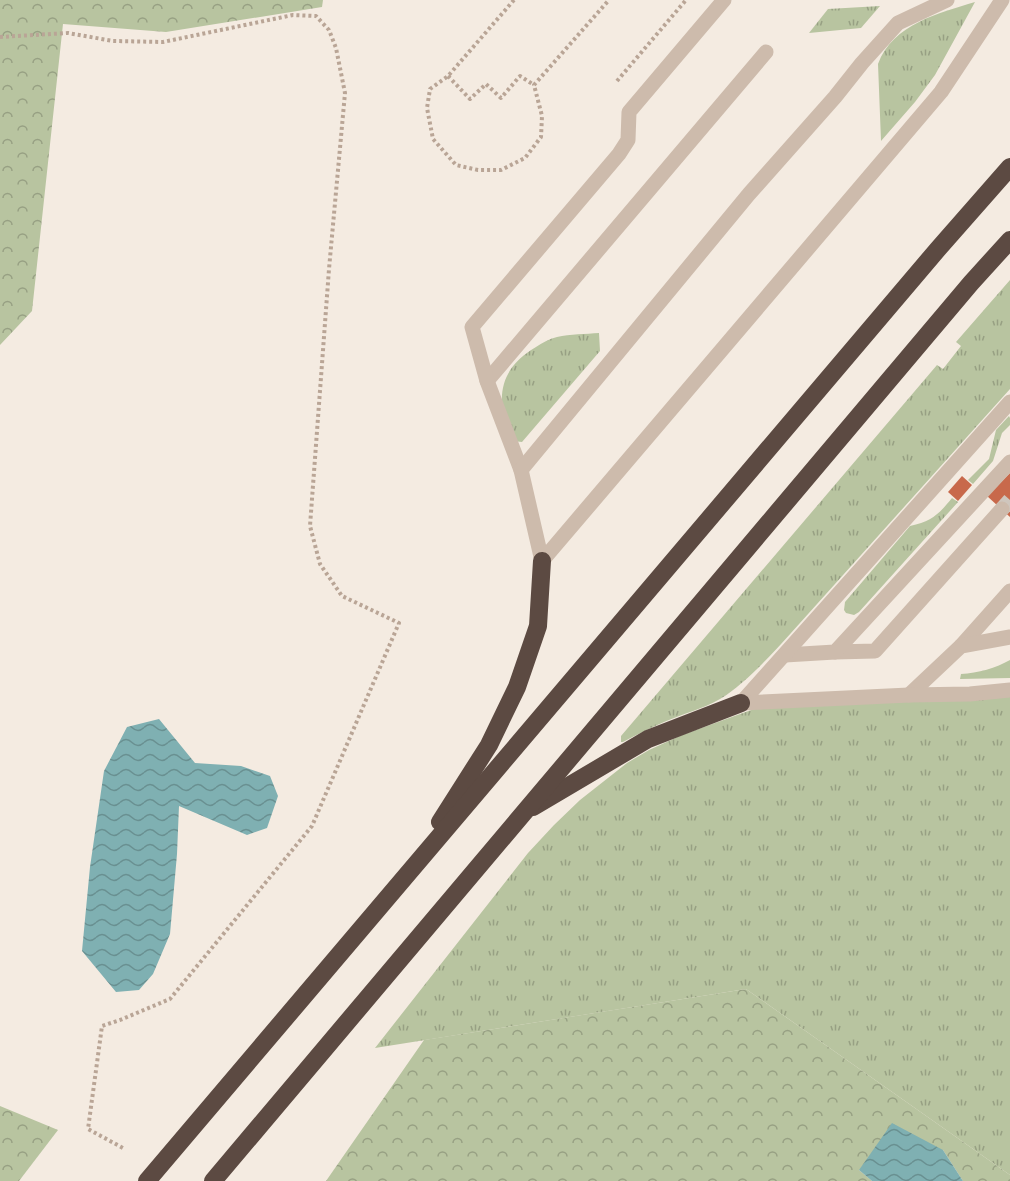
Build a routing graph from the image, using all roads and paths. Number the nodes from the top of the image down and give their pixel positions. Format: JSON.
{"nodes":[{"id":1,"x":514,"y":0,"type":"edge"},
{"id":2,"x":609,"y":0,"type":"edge"},
{"id":3,"x":686,"y":0,"type":"edge"},
{"id":4,"x":724,"y":0,"type":"edge"},
{"id":5,"x":947,"y":0,"type":"edge"},
{"id":6,"x":1002,"y":0,"type":"edge"},
{"id":7,"x":0,"y":37,"type":"edge"},
{"id":8,"x":766,"y":52,"type":"dead end"},
{"id":9,"x":448,"y":76,"type":"junction"},
{"id":10,"x":617,"y":81,"type":"dead end"},
{"id":11,"x":534,"y":85,"type":"junction"},
{"id":12,"x":1010,"y":167,"type":"edge"},
{"id":13,"x":1010,"y":240,"type":"edge"},
{"id":14,"x":487,"y":381,"type":"junction"},
{"id":15,"x":1010,"y":402,"type":"edge"},
{"id":16,"x":1010,"y":462,"type":"edge"},
{"id":17,"x":521,"y":471,"type":"junction"},
{"id":18,"x":1002,"y":509,"type":"tunnel mouth"},
{"id":19,"x":542,"y":561,"type":"junction"},
{"id":20,"x":1010,"y":591,"type":"edge"},
{"id":21,"x":1010,"y":637,"type":"edge"},
{"id":22,"x":961,"y":646,"type":"junction"},
{"id":23,"x":835,"y":652,"type":"junction"},
{"id":24,"x":785,"y":655,"type":"junction"},
{"id":25,"x":1010,"y":690,"type":"edge"},
{"id":26,"x":909,"y":695,"type":"junction"},
{"id":27,"x":741,"y":703,"type":"junction"},
{"id":28,"x":521,"y":814,"type":"junction"},
{"id":29,"x":404,"y":880,"type":"junction"},
{"id":30,"x":123,"y":1148,"type":"dead end"},
{"id":31,"x":147,"y":1181,"type":"edge"},
{"id":32,"x":213,"y":1181,"type":"edge"}],
"edges":[{"from":1,"to":9,"type":"path"},
{"from":2,"to":11,"type":"path"},
{"from":3,"to":10,"type":"path"},
{"from":4,"to":14,"type":"lane"},
{"from":5,"to":17,"type":"lane"},
{"from":6,"to":19,"type":"lane"},
{"from":7,"to":30,"type":"path"},
{"from":8,"to":14,"type":"lane"},
{"from":9,"to":11,"type":"path"},
{"from":9,"to":11,"type":"path"},
{"from":12,"to":29,"type":"highway"},
{"from":13,"to":28,"type":"highway"},
{"from":14,"to":17,"type":"lane"},
{"from":15,"to":24,"type":"lane"},
{"from":16,"to":23,"type":"lane"},
{"from":17,"to":19,"type":"lane"},
{"from":18,"to":23,"type":"lane"},
{"from":19,"to":29,"type":"highway"},
{"from":20,"to":22,"type":"lane"},
{"from":21,"to":22,"type":"lane"},
{"from":22,"to":26,"type":"lane"},
{"from":23,"to":24,"type":"lane"},
{"from":24,"to":27,"type":"lane"},
{"from":25,"to":26,"type":"lane"},
{"from":26,"to":27,"type":"lane"},
{"from":27,"to":28,"type":"highway"},
{"from":28,"to":32,"type":"highway"},
{"from":29,"to":31,"type":"highway"}]}
